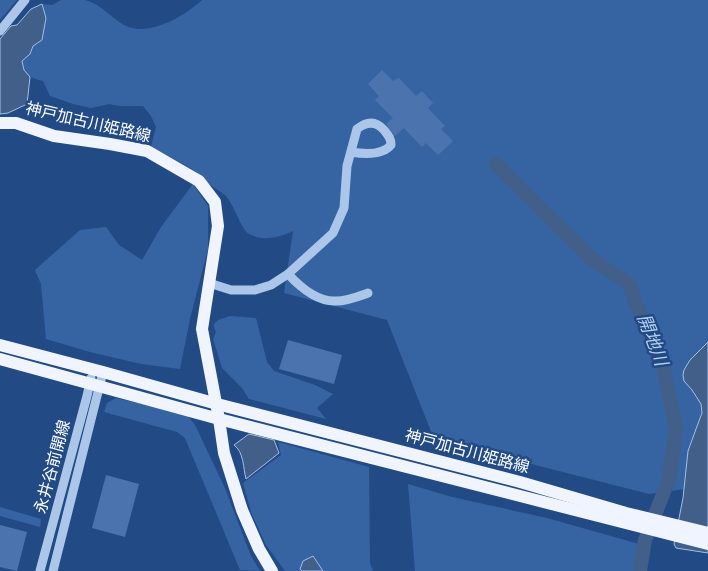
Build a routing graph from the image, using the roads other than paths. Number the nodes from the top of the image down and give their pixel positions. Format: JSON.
{"nodes":[{"id":1,"x":25,"y":0,"type":"edge"},
{"id":2,"x":0,"y":31,"type":"edge"},
{"id":3,"x":0,"y":123,"type":"edge"},
{"id":4,"x":351,"y":152,"type":"junction"},
{"id":5,"x":288,"y":274,"type":"junction"},
{"id":6,"x":209,"y":283,"type":"junction"},
{"id":7,"x":368,"y":293,"type":"dead end"},
{"id":8,"x":0,"y":345,"type":"edge"},
{"id":9,"x":0,"y":359,"type":"edge"},
{"id":10,"x":98,"y":371,"type":"junction"},
{"id":11,"x":95,"y":384,"type":"junction"},
{"id":12,"x":217,"y":404,"type":"junction"},
{"id":13,"x":219,"y":419,"type":"junction"},
{"id":14,"x":624,"y":518,"type":"junction"},
{"id":15,"x":708,"y":533,"type":"edge"},
{"id":16,"x":708,"y":544,"type":"edge"},
{"id":17,"x":40,"y":571,"type":"edge"},
{"id":18,"x":53,"y":571,"type":"edge"},
{"id":19,"x":272,"y":571,"type":"edge"}],
"edges":[{"from":1,"to":2,"type":"street"},
{"from":3,"to":6,"type":"main road","name":"神戸加古川姫路線"},
{"from":4,"to":4,"type":"street"},
{"from":4,"to":5,"type":"street"},
{"from":5,"to":6,"type":"street"},
{"from":5,"to":7,"type":"street"},
{"from":6,"to":12,"type":"main road","name":"神戸加古川姫路線"},
{"from":8,"to":10,"type":"main road","name":"神戸加古川姫路線"},
{"from":9,"to":11,"type":"main road","name":"神戸加古川姫路線"},
{"from":10,"to":11,"type":"street","name":"永井谷前開線"},
{"from":10,"to":12,"type":"main road","name":"神戸加古川姫路線"},
{"from":11,"to":13,"type":"main road","name":"神戸加古川姫路線"},
{"from":11,"to":17,"type":"street","name":"永井谷前開線"},
{"from":11,"to":18,"type":"street","name":"永井谷前開線"},
{"from":12,"to":13,"type":"main road","name":"神戸加古川姫路線"},
{"from":12,"to":14,"type":"main road","name":"神戸加古川姫路線"},
{"from":13,"to":14,"type":"main road","name":"神戸加古川姫路線"},
{"from":13,"to":19,"type":"main road","name":"神戸加古川姫路線"},
{"from":14,"to":15,"type":"main road","name":"神戸加古川姫路線"},
{"from":14,"to":16,"type":"main road","name":"神戸加古川姫路線"}]}
